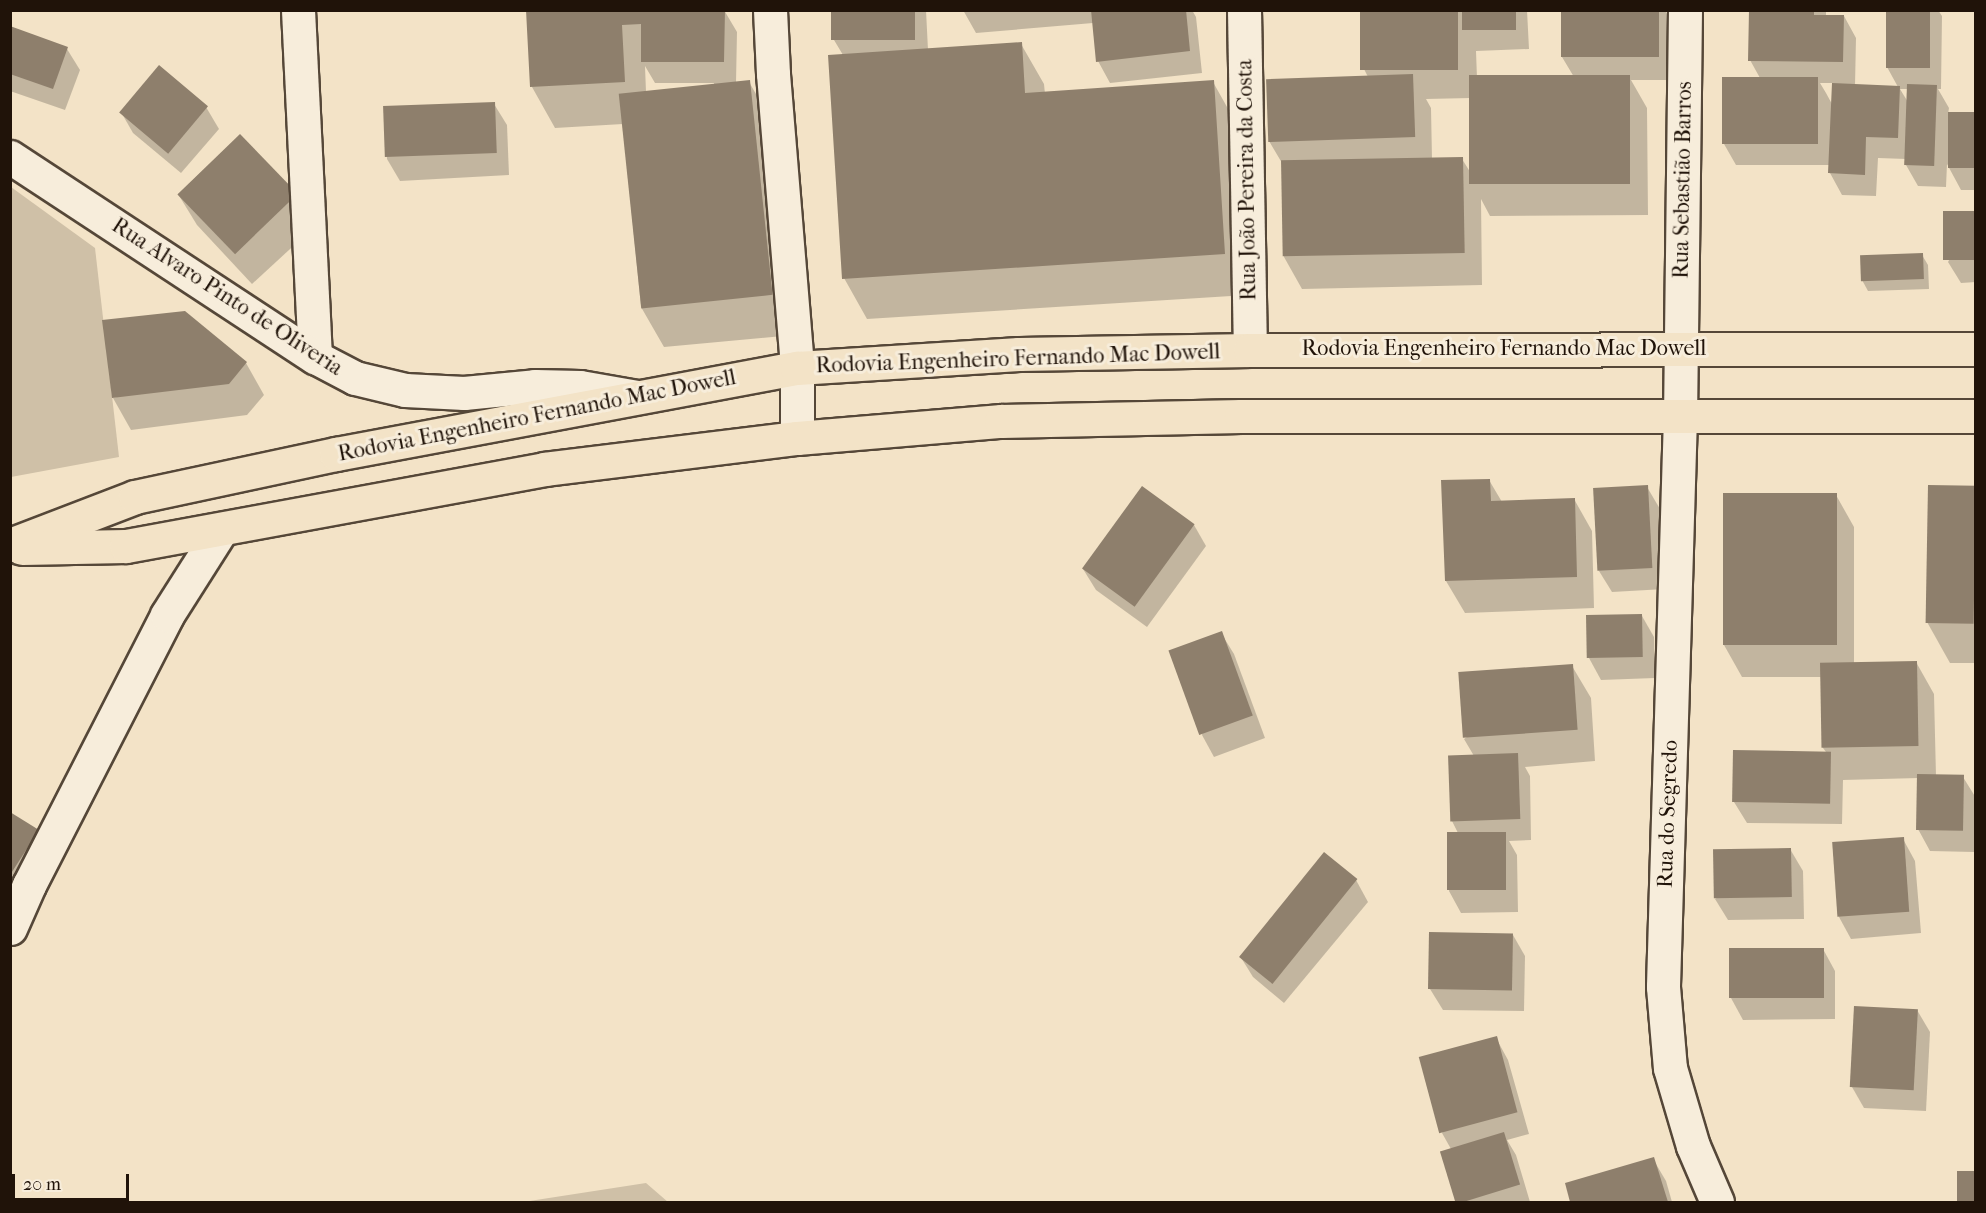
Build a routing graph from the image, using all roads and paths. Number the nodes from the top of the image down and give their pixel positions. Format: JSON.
{"nodes":[{"id":1,"x":298,"y":10,"type":"edge"},
{"id":2,"x":770,"y":10,"type":"edge"},
{"id":3,"x":1244,"y":10,"type":"edge"},
{"id":4,"x":1684,"y":10,"type":"edge"},
{"id":5,"x":10,"y":157,"type":"edge"},
{"id":6,"x":1681,"y":349,"type":"junction"},
{"id":7,"x":1976,"y":349,"type":"edge"},
{"id":8,"x":1250,"y":350,"type":"junction"},
{"id":9,"x":315,"y":357,"type":"junction"},
{"id":10,"x":797,"y":368,"type":"junction"},
{"id":11,"x":638,"y":397,"type":"junction"},
{"id":12,"x":1680,"y":416,"type":"junction"},
{"id":13,"x":1976,"y":416,"type":"edge"},
{"id":14,"x":797,"y":438,"type":"junction"},
{"id":15,"x":221,"y":530,"type":"junction"},
{"id":16,"x":10,"y":547,"type":"edge"},
{"id":17,"x":10,"y":928,"type":"edge"},
{"id":18,"x":1717,"y":1203,"type":"edge"}],
"edges":[{"from":1,"to":9,"type":"street"},
{"from":2,"to":10,"type":"street"},
{"from":3,"to":8,"type":"street","name":"Rua João Pereira da Costa"},
{"from":4,"to":6,"type":"street","name":"Rua Sebastião Barros"},
{"from":5,"to":9,"type":"street","name":"Rua Alvaro Pinto de Oliveria"},
{"from":6,"to":7,"type":"main road","name":"Rodovia Engenheiro Fernando Mac Dowell"},
{"from":6,"to":8,"type":"main road","name":"Rodovia Engenheiro Fernando Mac Dowell"},
{"from":6,"to":12,"type":"street","name":"Rua Sebastião Barros"},
{"from":8,"to":10,"type":"main road","name":"Rodovia Engenheiro Fernando Mac Dowell"},
{"from":9,"to":11,"type":"street","name":"Rua Alvaro Pinto de Oliveria"},
{"from":10,"to":11,"type":"main road","name":"Rodovia Engenheiro Fernando Mac Dowell"},
{"from":10,"to":14,"type":"street"},
{"from":11,"to":16,"type":"main road","name":"Rodovia Engenheiro Fernando Mac Dowell"},
{"from":12,"to":13,"type":"main road","name":"Rodovia Engenheiro Fernando Mac Dowell"},
{"from":12,"to":14,"type":"main road","name":"Rodovia Engenheiro Fernando Mac Dowell"},
{"from":12,"to":18,"type":"street","name":"Rua do Segredo"},
{"from":14,"to":15,"type":"main road","name":"Rodovia Engenheiro Fernando Mac Dowell"},
{"from":15,"to":16,"type":"main road","name":"Rodovia Engenheiro Fernando Mac Dowell"},
{"from":15,"to":17,"type":"street"}]}
